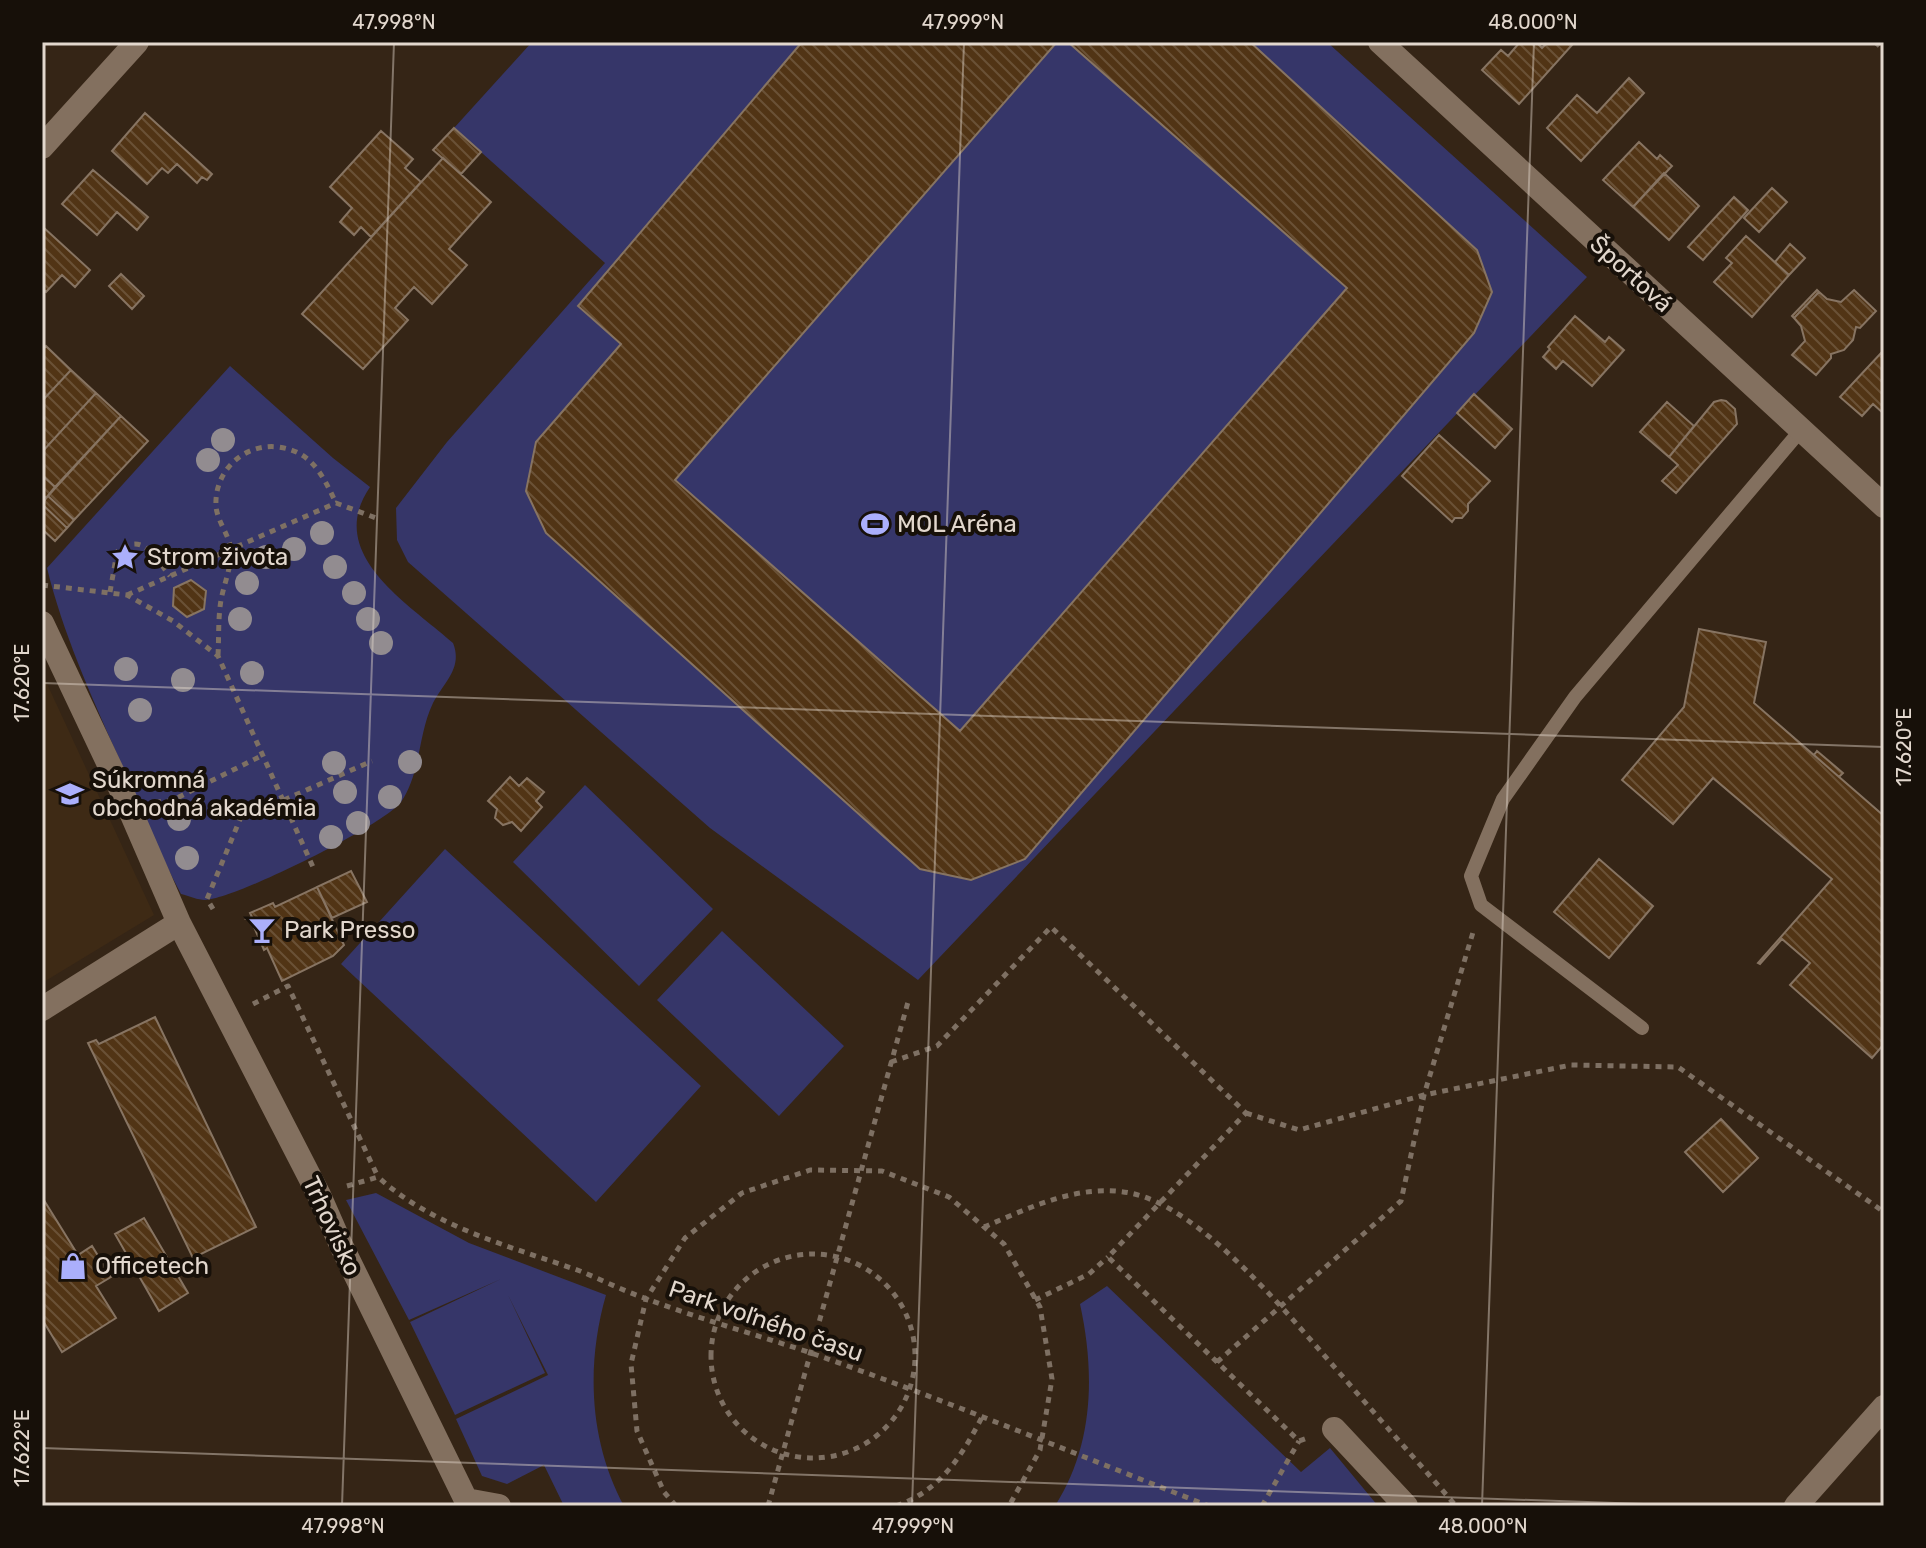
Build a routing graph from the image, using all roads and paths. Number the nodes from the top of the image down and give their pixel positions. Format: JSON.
{"nodes":[{"id":1,"x":137,"y":42,"type":"edge"},
{"id":2,"x":1380,"y":42,"type":"edge"},
{"id":3,"x":1875,"y":42,"type":"edge"},
{"id":4,"x":1884,"y":50,"type":"edge"},
{"id":5,"x":42,"y":147,"type":"edge"},
{"id":6,"x":1801,"y":430,"type":"junction"},
{"id":7,"x":336,"y":503,"type":"junction"},
{"id":8,"x":1884,"y":506,"type":"edge"},
{"id":9,"x":376,"y":518,"type":"dead end"},
{"id":10,"x":231,"y":549,"type":"junction"},
{"id":11,"x":170,"y":576,"type":"junction"},
{"id":12,"x":42,"y":585,"type":"edge"},
{"id":13,"x":110,"y":592,"type":"junction"},
{"id":14,"x":127,"y":595,"type":"junction"},
{"id":15,"x":42,"y":623,"type":"edge"},
{"id":16,"x":218,"y":656,"type":"junction"},
{"id":17,"x":263,"y":755,"type":"junction"},
{"id":18,"x":372,"y":761,"type":"dead end"},
{"id":19,"x":123,"y":794,"type":"junction"},
{"id":20,"x":284,"y":800,"type":"junction"},
{"id":21,"x":243,"y":812,"type":"dead end"},
{"id":22,"x":313,"y":867,"type":"dead end"},
{"id":23,"x":1481,"y":905,"type":"junction"},
{"id":24,"x":213,"y":909,"type":"dead end"},
{"id":25,"x":179,"y":923,"type":"junction"},
{"id":26,"x":908,"y":1002,"type":"dead end"},
{"id":27,"x":42,"y":1009,"type":"edge"},
{"id":28,"x":227,"y":1017,"type":"junction"},
{"id":29,"x":1642,"y":1028,"type":"dead end"},
{"id":30,"x":891,"y":1062,"type":"junction"},
{"id":31,"x":1424,"y":1095,"type":"junction"},
{"id":32,"x":1246,"y":1113,"type":"junction"},
{"id":33,"x":860,"y":1171,"type":"junction"},
{"id":34,"x":378,"y":1177,"type":"junction"},
{"id":35,"x":319,"y":1195,"type":"junction"},
{"id":36,"x":1160,"y":1203,"type":"junction"},
{"id":37,"x":1884,"y":1212,"type":"edge"},
{"id":38,"x":984,"y":1227,"type":"junction"},
{"id":39,"x":836,"y":1256,"type":"junction"},
{"id":40,"x":1108,"y":1257,"type":"junction"},
{"id":41,"x":646,"y":1299,"type":"junction"},
{"id":42,"x":1035,"y":1300,"type":"junction"},
{"id":43,"x":1281,"y":1306,"type":"junction"},
{"id":44,"x":715,"y":1322,"type":"junction"},
{"id":45,"x":809,"y":1353,"type":"junction"},
{"id":46,"x":1217,"y":1362,"type":"junction"},
{"id":47,"x":909,"y":1390,"type":"junction"},
{"id":48,"x":1884,"y":1407,"type":"edge"},
{"id":49,"x":982,"y":1417,"type":"junction"},
{"id":50,"x":1334,"y":1429,"type":"joint"},
{"id":51,"x":1041,"y":1439,"type":"junction"},
{"id":52,"x":1299,"y":1441,"type":"junction"},
{"id":53,"x":782,"y":1453,"type":"junction"},
{"id":54,"x":499,"y":1506,"type":"edge"},
{"id":55,"x":676,"y":1506,"type":"edge"},
{"id":56,"x":769,"y":1506,"type":"edge"},
{"id":57,"x":896,"y":1506,"type":"edge"},
{"id":58,"x":1009,"y":1506,"type":"edge"},
{"id":59,"x":1209,"y":1506,"type":"edge"},
{"id":60,"x":1262,"y":1506,"type":"edge"},
{"id":61,"x":1406,"y":1506,"type":"edge"},
{"id":62,"x":1456,"y":1506,"type":"edge"},
{"id":63,"x":1796,"y":1506,"type":"edge"}],
"edges":[{"from":1,"to":5,"type":"street"},
{"from":2,"to":6,"type":"street","name":"Športová"},
{"from":3,"to":4,"type":"path"},
{"from":6,"to":8,"type":"street","name":"Športová"},
{"from":6,"to":23,"type":"lane"},
{"from":7,"to":9,"type":"path"},
{"from":7,"to":10,"type":"path"},
{"from":7,"to":10,"type":"path"},
{"from":10,"to":11,"type":"path"},
{"from":10,"to":16,"type":"path"},
{"from":11,"to":13,"type":"path"},
{"from":11,"to":14,"type":"path"},
{"from":12,"to":13,"type":"path"},
{"from":13,"to":14,"type":"path"},
{"from":14,"to":16,"type":"path"},
{"from":15,"to":19,"type":"street","name":"Trhovisko"},
{"from":16,"to":17,"type":"path"},
{"from":17,"to":19,"type":"path"},
{"from":17,"to":20,"type":"path"},
{"from":18,"to":20,"type":"path"},
{"from":19,"to":25,"type":"street","name":"Trhovisko"},
{"from":20,"to":22,"type":"path"},
{"from":21,"to":24,"type":"path"},
{"from":23,"to":29,"type":"lane"},
{"from":23,"to":31,"type":"path"},
{"from":25,"to":27,"type":"street"},
{"from":25,"to":28,"type":"street","name":"Trhovisko"},
{"from":26,"to":30,"type":"path"},
{"from":28,"to":34,"type":"path"},
{"from":28,"to":35,"type":"street","name":"Trhovisko"},
{"from":30,"to":32,"type":"path"},
{"from":30,"to":33,"type":"path"},
{"from":31,"to":32,"type":"path"},
{"from":31,"to":37,"type":"path"},
{"from":31,"to":43,"type":"path"},
{"from":32,"to":36,"type":"path"},
{"from":33,"to":38,"type":"path"},
{"from":33,"to":39,"type":"path"},
{"from":33,"to":41,"type":"path"},
{"from":34,"to":35,"type":"path"},
{"from":34,"to":41,"type":"path","name":"Park voľného času"},
{"from":35,"to":54,"type":"street","name":"Trhovisko"},
{"from":36,"to":38,"type":"path"},
{"from":36,"to":40,"type":"path"},
{"from":36,"to":43,"type":"path"},
{"from":38,"to":42,"type":"path"},
{"from":39,"to":44,"type":"path"},
{"from":39,"to":45,"type":"path"},
{"from":39,"to":47,"type":"path"},
{"from":40,"to":42,"type":"path"},
{"from":40,"to":46,"type":"path"},
{"from":41,"to":44,"type":"path","name":"Park voľného času"},
{"from":41,"to":55,"type":"path"},
{"from":42,"to":51,"type":"path"},
{"from":43,"to":46,"type":"path"},
{"from":43,"to":62,"type":"path"},
{"from":44,"to":45,"type":"path","name":"Park voľného času"},
{"from":44,"to":53,"type":"path"},
{"from":45,"to":47,"type":"path","name":"Park voľného času"},
{"from":45,"to":53,"type":"path"},
{"from":46,"to":52,"type":"path"},
{"from":47,"to":49,"type":"path","name":"Park voľného času"},
{"from":47,"to":53,"type":"path"},
{"from":48,"to":63,"type":"street"},
{"from":49,"to":51,"type":"path","name":"Park voľného času"},
{"from":49,"to":57,"type":"path"},
{"from":50,"to":52,"type":"path"},
{"from":50,"to":61,"type":"street"},
{"from":51,"to":58,"type":"path"},
{"from":51,"to":59,"type":"path","name":"Park voľného času"},
{"from":52,"to":60,"type":"path"},
{"from":53,"to":56,"type":"path"}]}
